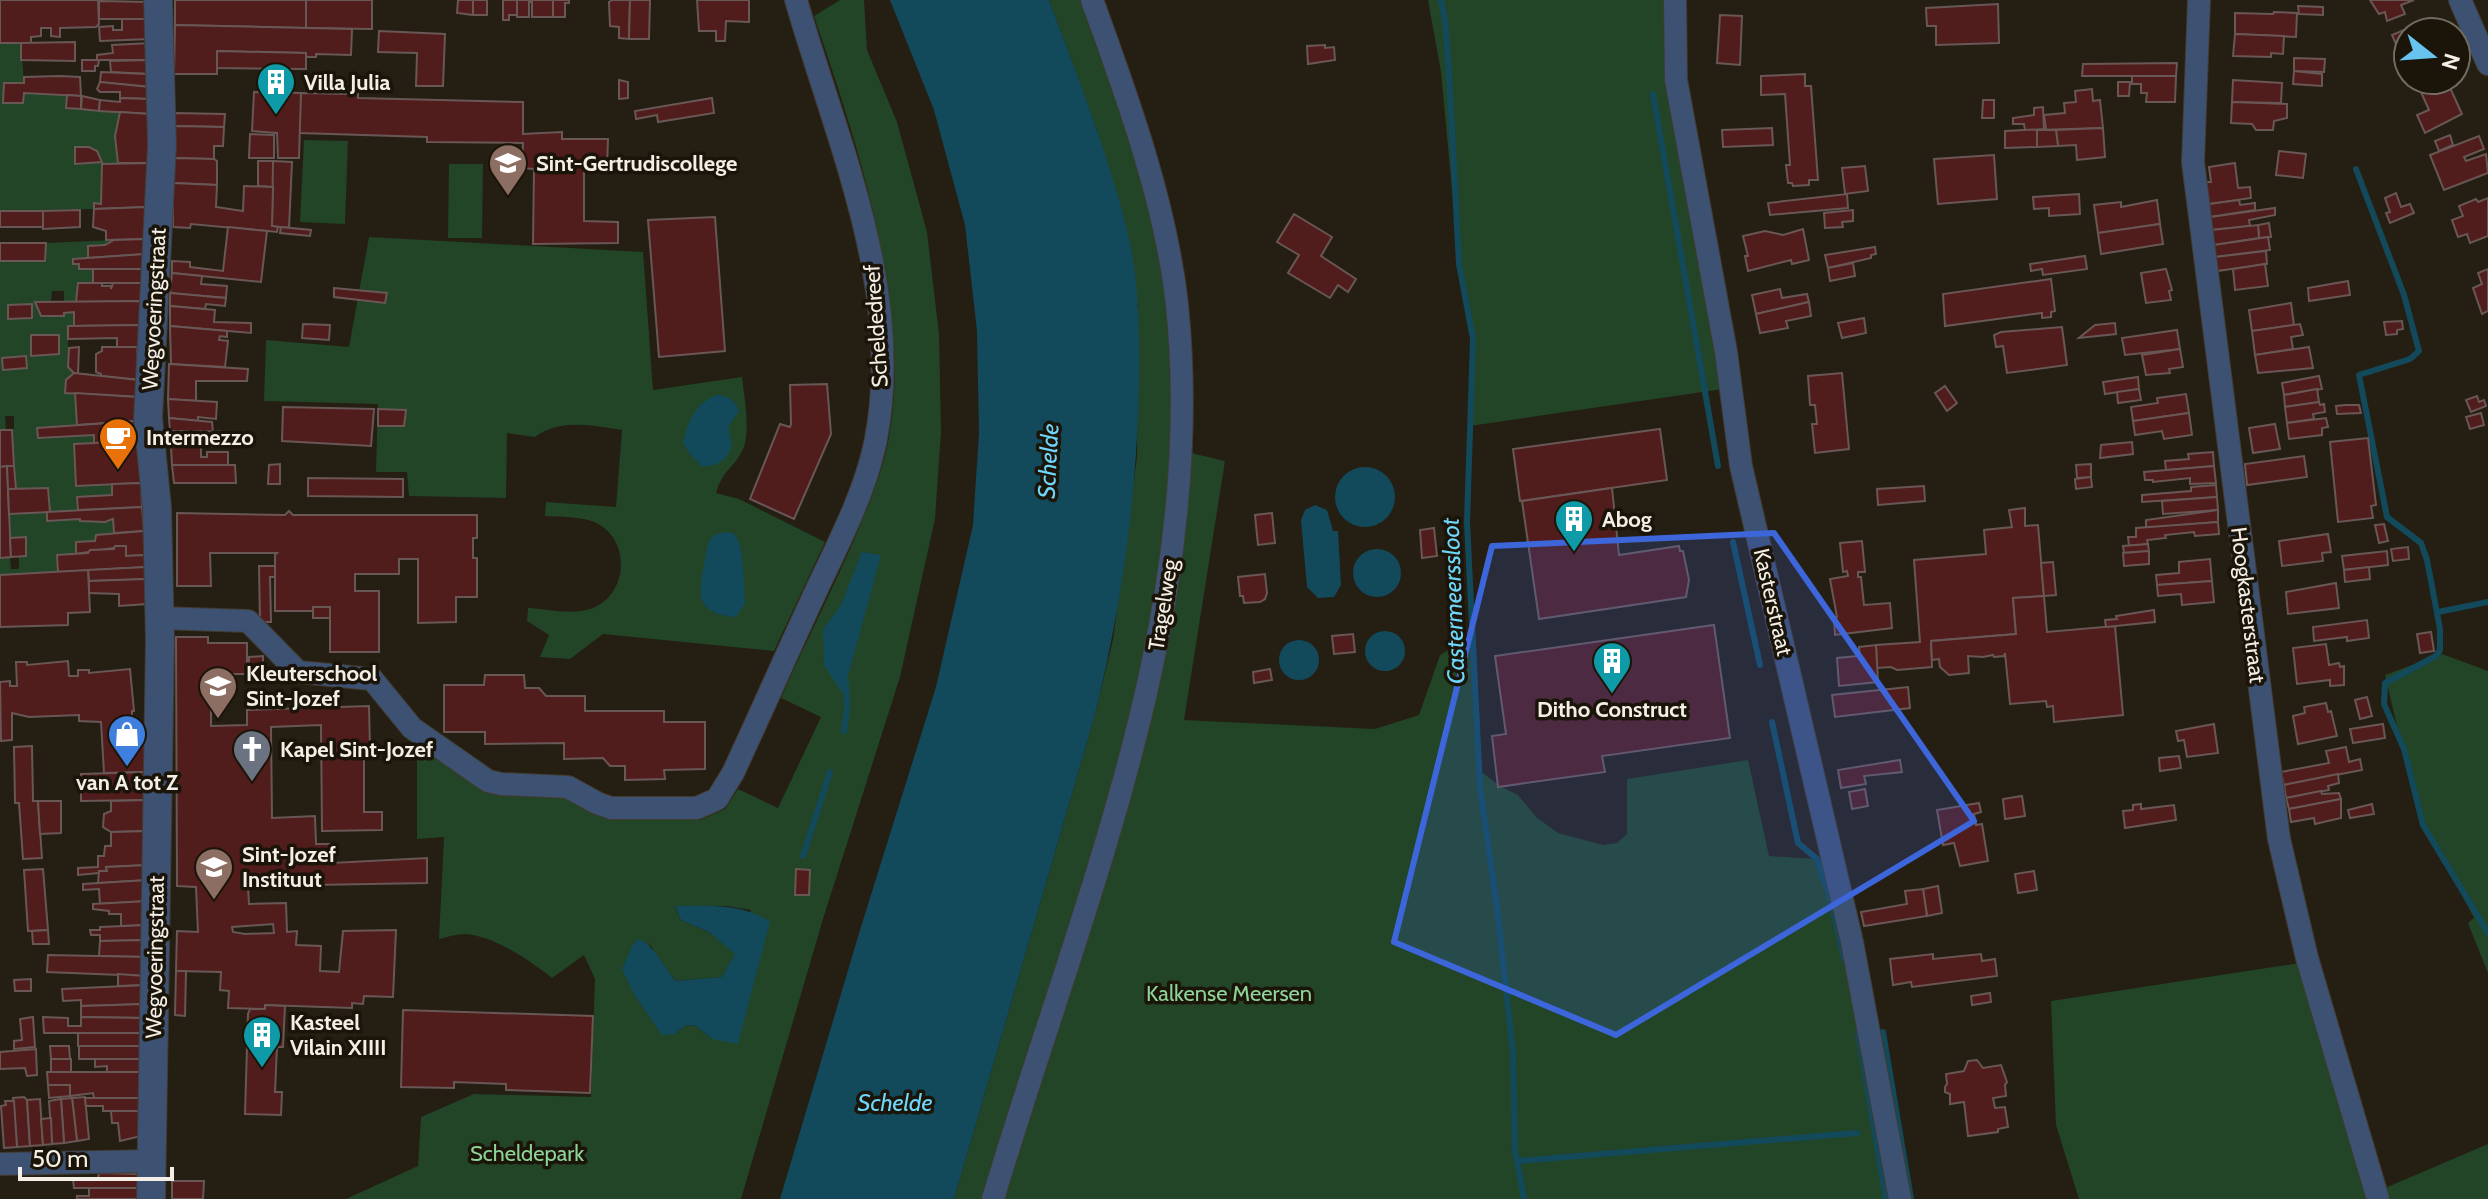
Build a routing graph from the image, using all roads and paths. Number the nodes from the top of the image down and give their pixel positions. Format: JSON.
{"nodes":[{"id":1,"x":158,"y":0,"type":"edge"},
{"id":2,"x":796,"y":0,"type":"edge"},
{"id":3,"x":1092,"y":0,"type":"edge"},
{"id":4,"x":1675,"y":0,"type":"edge"},
{"id":5,"x":2199,"y":0,"type":"edge"},
{"id":6,"x":2460,"y":0,"type":"edge"},
{"id":7,"x":2488,"y":64,"type":"edge"},
{"id":8,"x":159,"y":618,"type":"junction"},
{"id":9,"x":151,"y":1161,"type":"junction"},
{"id":10,"x":0,"y":1164,"type":"edge"},
{"id":11,"x":151,"y":1199,"type":"edge"},
{"id":12,"x":993,"y":1199,"type":"edge"},
{"id":13,"x":1900,"y":1199,"type":"edge"},
{"id":14,"x":2378,"y":1199,"type":"edge"}],
"edges":[{"from":1,"to":8,"type":"street","name":"Wegvoeringstraat"},
{"from":2,"to":8,"type":"street","name":"Scheldedreef"},
{"from":3,"to":12,"type":"street","name":"Tragelweg"},
{"from":4,"to":13,"type":"street","name":"Kasterstraat"},
{"from":5,"to":14,"type":"street","name":"Hoogkasterstraat"},
{"from":6,"to":7,"type":"street"},
{"from":8,"to":9,"type":"street","name":"Wegvoeringstraat"},
{"from":9,"to":10,"type":"street"},
{"from":9,"to":11,"type":"street","name":"Wegvoeringstraat"}]}
